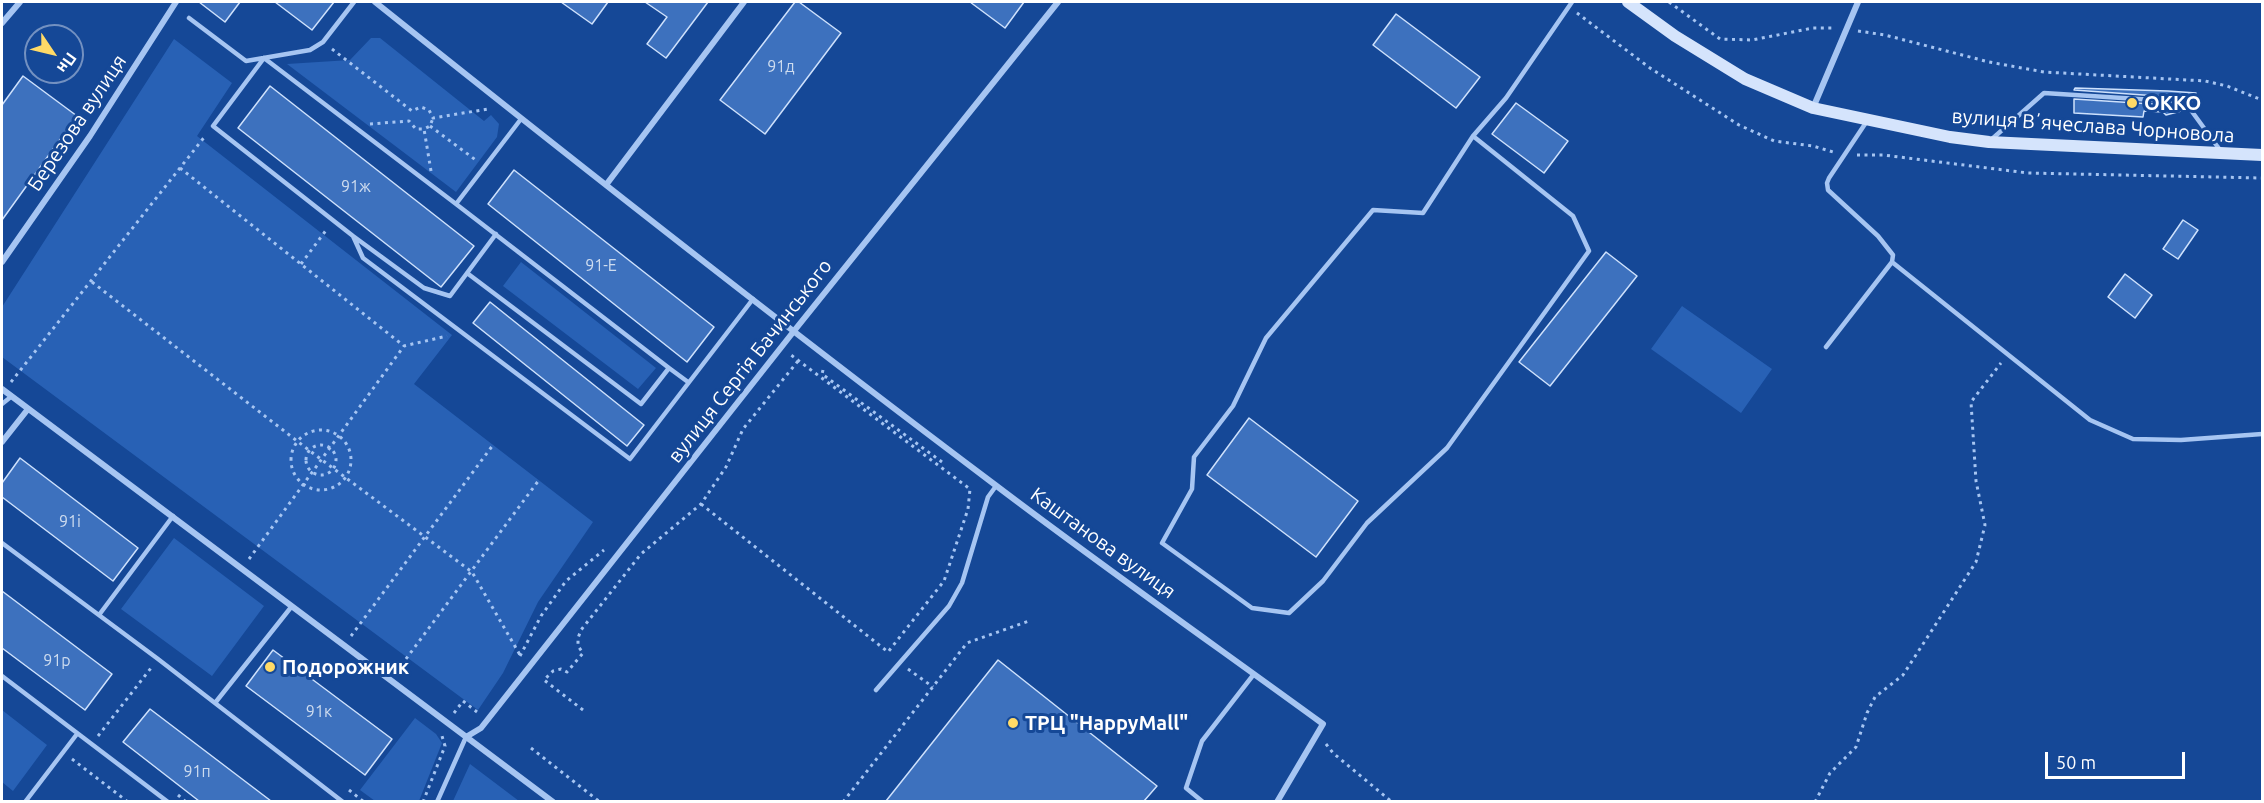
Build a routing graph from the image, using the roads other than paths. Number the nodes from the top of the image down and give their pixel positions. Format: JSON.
{"nodes":[{"id":1,"x":20,"y":2,"type":"edge"},
{"id":2,"x":177,"y":2,"type":"edge"},
{"id":3,"x":354,"y":2,"type":"edge"},
{"id":4,"x":375,"y":2,"type":"edge"},
{"id":5,"x":744,"y":2,"type":"edge"},
{"id":6,"x":1058,"y":2,"type":"edge"},
{"id":7,"x":1572,"y":2,"type":"edge"},
{"id":8,"x":1628,"y":2,"type":"edge"},
{"id":9,"x":1858,"y":2,"type":"edge"},
{"id":10,"x":189,"y":18,"type":"dead end"},
{"id":11,"x":2,"y":23,"type":"edge"},
{"id":12,"x":264,"y":58,"type":"junction"},
{"id":13,"x":1813,"y":108,"type":"junction"},
{"id":14,"x":521,"y":119,"type":"junction"},
{"id":15,"x":1867,"y":121,"type":"junction"},
{"id":16,"x":1473,"y":136,"type":"junction"},
{"id":17,"x":1989,"y":142,"type":"junction"},
{"id":18,"x":2224,"y":154,"type":"junction"},
{"id":19,"x":2262,"y":156,"type":"edge"},
{"id":20,"x":606,"y":185,"type":"junction"},
{"id":21,"x":456,"y":204,"type":"junction"},
{"id":22,"x":496,"y":234,"type":"junction"},
{"id":23,"x":353,"y":236,"type":"junction"},
{"id":24,"x":2,"y":262,"type":"edge"},
{"id":25,"x":1892,"y":262,"type":"junction"},
{"id":26,"x":467,"y":273,"type":"junction"},
{"id":27,"x":753,"y":299,"type":"junction"},
{"id":28,"x":794,"y":331,"type":"junction"},
{"id":29,"x":1826,"y":347,"type":"dead end"},
{"id":30,"x":669,"y":368,"type":"junction"},
{"id":31,"x":688,"y":382,"type":"junction"},
{"id":32,"x":3,"y":390,"type":"edge"},
{"id":33,"x":12,"y":396,"type":"junction"},
{"id":34,"x":2,"y":404,"type":"edge"},
{"id":35,"x":28,"y":409,"type":"junction"},
{"id":36,"x":2262,"y":434,"type":"edge"},
{"id":37,"x":2,"y":442,"type":"edge"},
{"id":38,"x":996,"y":486,"type":"junction"},
{"id":39,"x":173,"y":516,"type":"junction"},
{"id":40,"x":2,"y":543,"type":"edge"},
{"id":41,"x":292,"y":606,"type":"junction"},
{"id":42,"x":99,"y":615,"type":"junction"},
{"id":43,"x":1254,"y":674,"type":"junction"},
{"id":44,"x":2,"y":676,"type":"edge"},
{"id":45,"x":876,"y":690,"type":"dead end"},
{"id":46,"x":215,"y":703,"type":"junction"},
{"id":47,"x":77,"y":734,"type":"junction"},
{"id":48,"x":466,"y":737,"type":"junction"},
{"id":49,"x":25,"y":801,"type":"edge"},
{"id":50,"x":168,"y":801,"type":"edge"},
{"id":51,"x":343,"y":801,"type":"edge"},
{"id":52,"x":437,"y":801,"type":"edge"},
{"id":53,"x":553,"y":801,"type":"edge"},
{"id":54,"x":1203,"y":801,"type":"edge"},
{"id":55,"x":1277,"y":801,"type":"edge"}],
"edges":[{"from":1,"to":11,"type":"street"},
{"from":2,"to":24,"type":"street","name":"Березова вулиця"},
{"from":3,"to":12,"type":"lane"},
{"from":4,"to":14,"type":"street","name":"Каштанова вулиця"},
{"from":5,"to":20,"type":"street"},
{"from":6,"to":28,"type":"street","name":"вулиця Сергія Бачинського"},
{"from":7,"to":16,"type":"lane"},
{"from":8,"to":13,"type":"main road","name":"вулиця Вʼячеслава Чорновола"},
{"from":9,"to":13,"type":"street"},
{"from":10,"to":12,"type":"lane"},
{"from":12,"to":21,"type":"lane"},
{"from":12,"to":23,"type":"lane"},
{"from":13,"to":15,"type":"main road","name":"вулиця Вʼячеслава Чорновола"},
{"from":14,"to":20,"type":"street","name":"Каштанова вулиця"},
{"from":14,"to":21,"type":"lane"},
{"from":15,"to":17,"type":"main road","name":"вулиця Вʼячеслава Чорновола"},
{"from":15,"to":25,"type":"lane"},
{"from":16,"to":16,"type":"lane"},
{"from":17,"to":18,"type":"main road","name":"вулиця Вʼячеслава Чорновола"},
{"from":17,"to":18,"type":"lane"},
{"from":18,"to":19,"type":"main road","name":"вулиця Вʼячеслава Чорновола"},
{"from":20,"to":27,"type":"street","name":"Каштанова вулиця"},
{"from":21,"to":22,"type":"lane"},
{"from":22,"to":26,"type":"lane"},
{"from":22,"to":30,"type":"lane"},
{"from":23,"to":26,"type":"lane"},
{"from":23,"to":31,"type":"lane"},
{"from":25,"to":29,"type":"lane"},
{"from":25,"to":36,"type":"lane"},
{"from":26,"to":30,"type":"lane"},
{"from":27,"to":28,"type":"street","name":"Каштанова вулиця"},
{"from":27,"to":31,"type":"lane"},
{"from":28,"to":38,"type":"street","name":"Каштанова вулиця"},
{"from":28,"to":48,"type":"street","name":"вулиця Сергія Бачинського"},
{"from":30,"to":31,"type":"lane"},
{"from":32,"to":33,"type":"street"},
{"from":33,"to":34,"type":"lane"},
{"from":33,"to":35,"type":"street"},
{"from":35,"to":37,"type":"street"},
{"from":35,"to":39,"type":"street"},
{"from":38,"to":43,"type":"street","name":"Каштанова вулиця"},
{"from":38,"to":45,"type":"lane"},
{"from":39,"to":41,"type":"street"},
{"from":39,"to":42,"type":"lane"},
{"from":40,"to":42,"type":"lane"},
{"from":41,"to":46,"type":"lane"},
{"from":41,"to":48,"type":"street"},
{"from":42,"to":46,"type":"lane"},
{"from":43,"to":54,"type":"lane"},
{"from":43,"to":55,"type":"street","name":"Каштанова вулиця"},
{"from":44,"to":47,"type":"lane"},
{"from":46,"to":51,"type":"lane"},
{"from":47,"to":49,"type":"lane"},
{"from":47,"to":50,"type":"lane"},
{"from":48,"to":52,"type":"lane"},
{"from":48,"to":53,"type":"street"}]}
